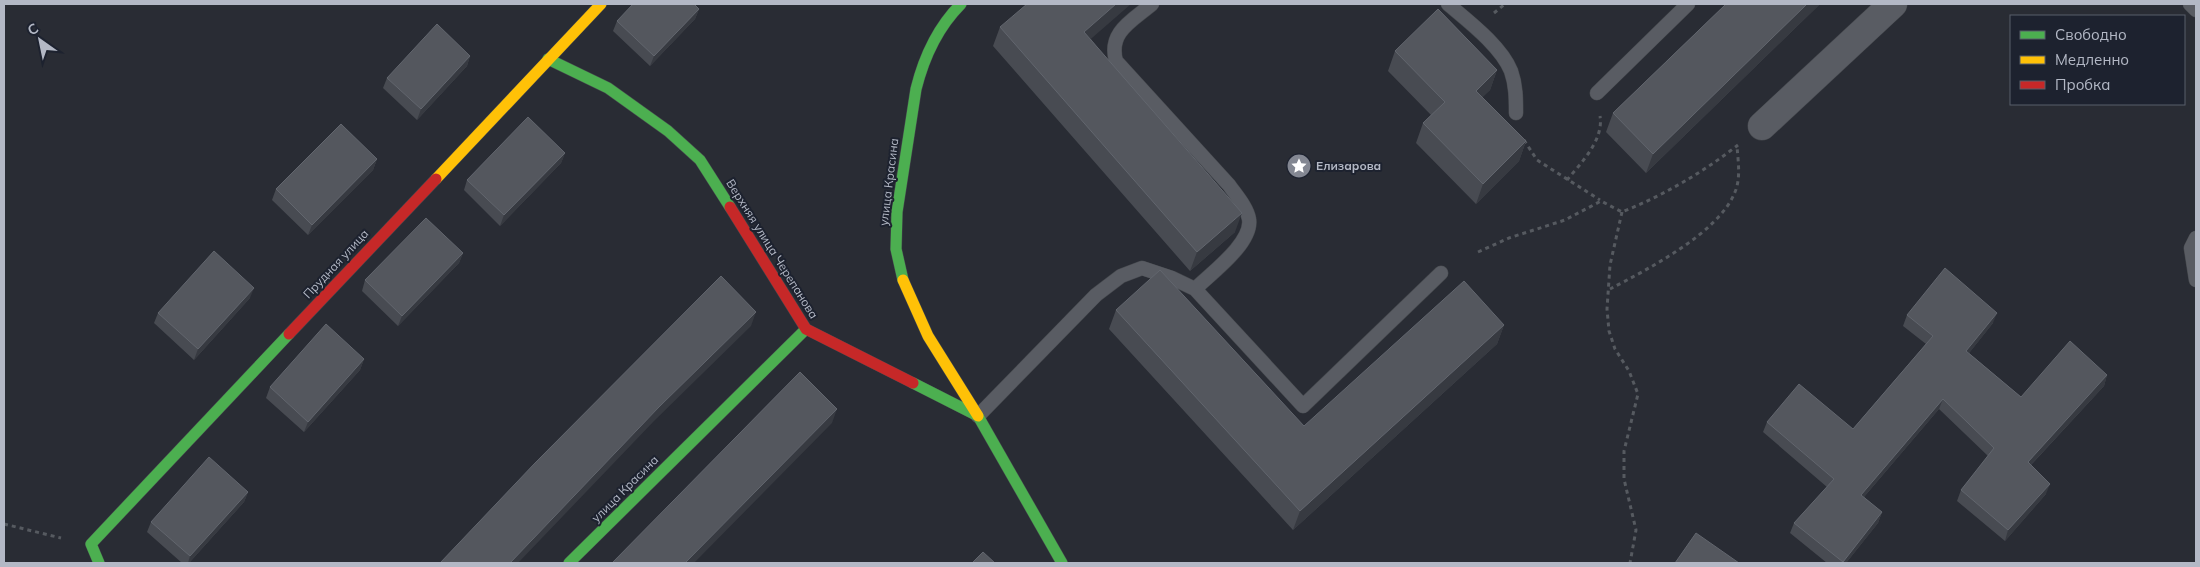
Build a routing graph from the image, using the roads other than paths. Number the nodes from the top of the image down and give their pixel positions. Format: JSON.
{"nodes":[{"id":1,"x":601,"y":4,"type":"edge"},
{"id":2,"x":961,"y":4,"type":"edge"},
{"id":3,"x":1152,"y":4,"type":"edge"},
{"id":4,"x":1448,"y":4,"type":"edge"},
{"id":5,"x":1688,"y":4,"type":"edge"},
{"id":6,"x":1893,"y":4,"type":"edge"},
{"id":7,"x":2190,"y":4,"type":"edge"},
{"id":8,"x":2196,"y":10,"type":"edge"},
{"id":9,"x":548,"y":60,"type":"junction"},
{"id":10,"x":1597,"y":93,"type":"road end"},
{"id":11,"x":1516,"y":113,"type":"road end"},
{"id":12,"x":1762,"y":126,"type":"road end"},
{"id":13,"x":2196,"y":238,"type":"edge"},
{"id":14,"x":1441,"y":272,"type":"dead end"},
{"id":15,"x":2196,"y":280,"type":"edge"},
{"id":16,"x":1195,"y":289,"type":"junction"},
{"id":17,"x":806,"y":330,"type":"junction"},
{"id":18,"x":978,"y":416,"type":"junction"},
{"id":19,"x":98,"y":563,"type":"edge"},
{"id":20,"x":569,"y":563,"type":"edge"},
{"id":21,"x":1062,"y":563,"type":"edge"}],
"edges":[{"from":1,"to":9,"type":"street","name":"Прудная улица"},
{"from":2,"to":18,"type":"street","name":"улица Красина"},
{"from":3,"to":16,"type":"lane"},
{"from":4,"to":11,"type":"lane"},
{"from":5,"to":10,"type":"lane"},
{"from":6,"to":12,"type":"street"},
{"from":7,"to":8,"type":"lane"},
{"from":9,"to":17,"type":"street","name":"Верхняя улица Черепанова"},
{"from":9,"to":19,"type":"street","name":"Прудная улица"},
{"from":13,"to":15,"type":"lane"},
{"from":14,"to":16,"type":"lane"},
{"from":16,"to":18,"type":"lane"},
{"from":17,"to":18,"type":"street","name":"Верхняя улица Черепанова"},
{"from":17,"to":20,"type":"street","name":"улица Красина"},
{"from":18,"to":21,"type":"street"}]}
